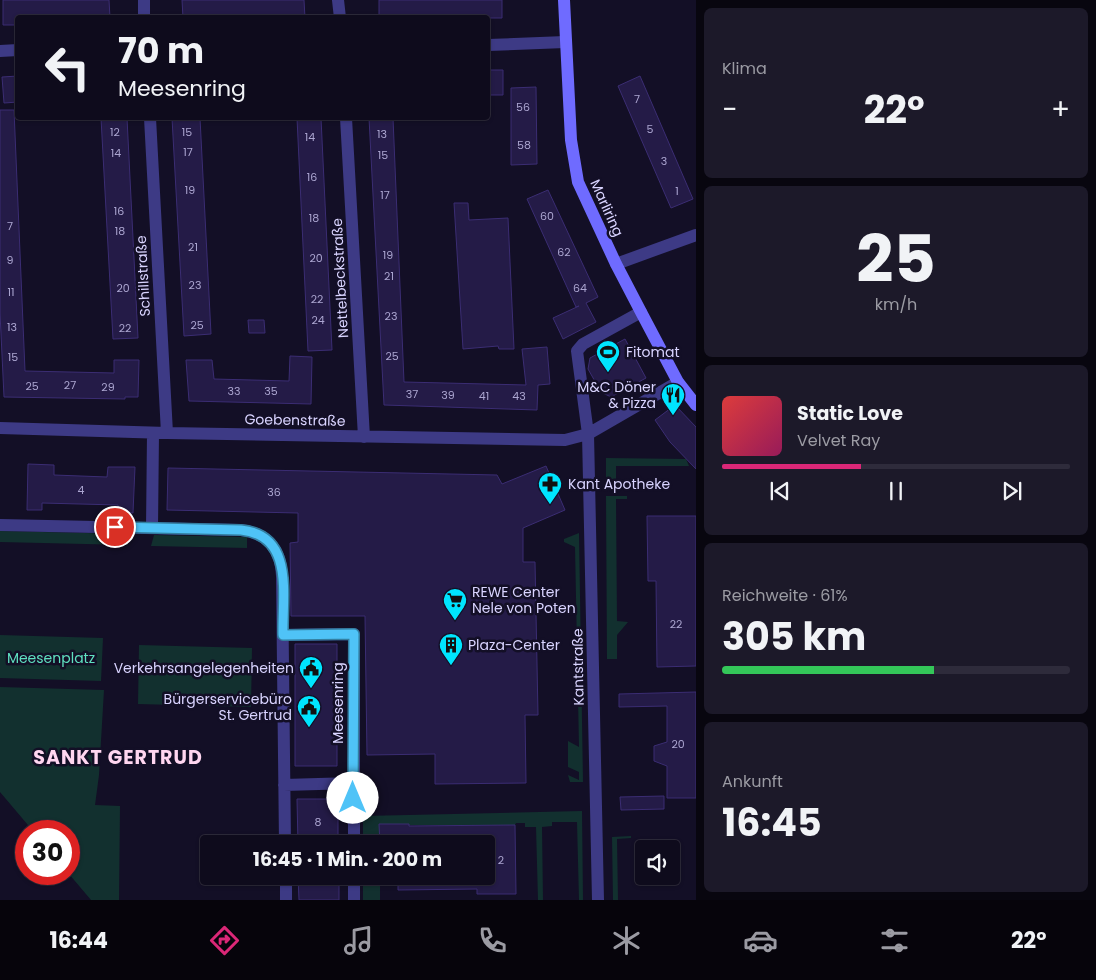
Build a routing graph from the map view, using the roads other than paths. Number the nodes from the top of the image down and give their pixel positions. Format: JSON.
{"nodes":[{"id":1,"x":144,"y":0,"type":"edge"},
{"id":2,"x":338,"y":0,"type":"edge"},
{"id":3,"x":564,"y":0,"type":"edge"},
{"id":4,"x":144,"y":15,"type":"edge"},
{"id":5,"x":340,"y":15,"type":"edge"},
{"id":6,"x":565,"y":42,"type":"junction"},
{"id":7,"x":490,"y":44,"type":"edge"},
{"id":8,"x":15,"y":50,"type":"edge"},
{"id":9,"x":0,"y":51,"type":"edge"},
{"id":10,"x":150,"y":120,"type":"edge"},
{"id":11,"x":346,"y":120,"type":"edge"},
{"id":12,"x":696,"y":235,"type":"edge"},
{"id":13,"x":616,"y":264,"type":"junction"},
{"id":14,"x":641,"y":312,"type":"junction"},
{"id":15,"x":678,"y":382,"type":"junction"},
{"id":16,"x":696,"y":405,"type":"edge"},
{"id":17,"x":0,"y":428,"type":"edge"},
{"id":18,"x":153,"y":433,"type":"junction"},
{"id":19,"x":167,"y":433,"type":"junction"},
{"id":20,"x":588,"y":434,"type":"junction"},
{"id":21,"x":364,"y":437,"type":"junction"},
{"id":22,"x":0,"y":525,"type":"edge"},
{"id":23,"x":152,"y":528,"type":"junction"},
{"id":24,"x":283,"y":635,"type":"junction"},
{"id":25,"x":353,"y":783,"type":"junction"},
{"id":26,"x":284,"y":785,"type":"junction"},
{"id":27,"x":285,"y":835,"type":"edge"},
{"id":28,"x":354,"y":835,"type":"edge"},
{"id":29,"x":286,"y":885,"type":"edge"},
{"id":30,"x":354,"y":885,"type":"edge"},
{"id":31,"x":286,"y":900,"type":"edge"},
{"id":32,"x":354,"y":900,"type":"edge"},
{"id":33,"x":598,"y":900,"type":"edge"}],
"edges":[{"from":1,"to":4,"type":"street"},
{"from":2,"to":5,"type":"street"},
{"from":3,"to":6,"type":"street","name":"Marliring"},
{"from":6,"to":7,"type":"street"},
{"from":6,"to":13,"type":"street","name":"Marliring"},
{"from":8,"to":9,"type":"street"},
{"from":10,"to":19,"type":"street","name":"Schillstraße"},
{"from":11,"to":21,"type":"street","name":"Nettelbeckstraße"},
{"from":12,"to":13,"type":"street"},
{"from":13,"to":14,"type":"street","name":"Marliring"},
{"from":14,"to":15,"type":"street","name":"Marliring"},
{"from":14,"to":20,"type":"street"},
{"from":15,"to":16,"type":"street","name":"Marliring"},
{"from":15,"to":20,"type":"street","name":"Goebenstraße"},
{"from":17,"to":18,"type":"street","name":"Goebenstraße"},
{"from":18,"to":19,"type":"street","name":"Goebenstraße"},
{"from":18,"to":23,"type":"street"},
{"from":19,"to":21,"type":"street","name":"Goebenstraße"},
{"from":20,"to":21,"type":"street","name":"Goebenstraße"},
{"from":20,"to":33,"type":"street","name":"Kantstraße"},
{"from":22,"to":23,"type":"street"},
{"from":23,"to":24,"type":"street"},
{"from":24,"to":25,"type":"street","name":"Meesenring"},
{"from":24,"to":26,"type":"street"},
{"from":25,"to":26,"type":"street"},
{"from":25,"to":28,"type":"street","name":"Meesenring"},
{"from":26,"to":27,"type":"street"},
{"from":29,"to":31,"type":"street"},
{"from":30,"to":32,"type":"street"}]}
